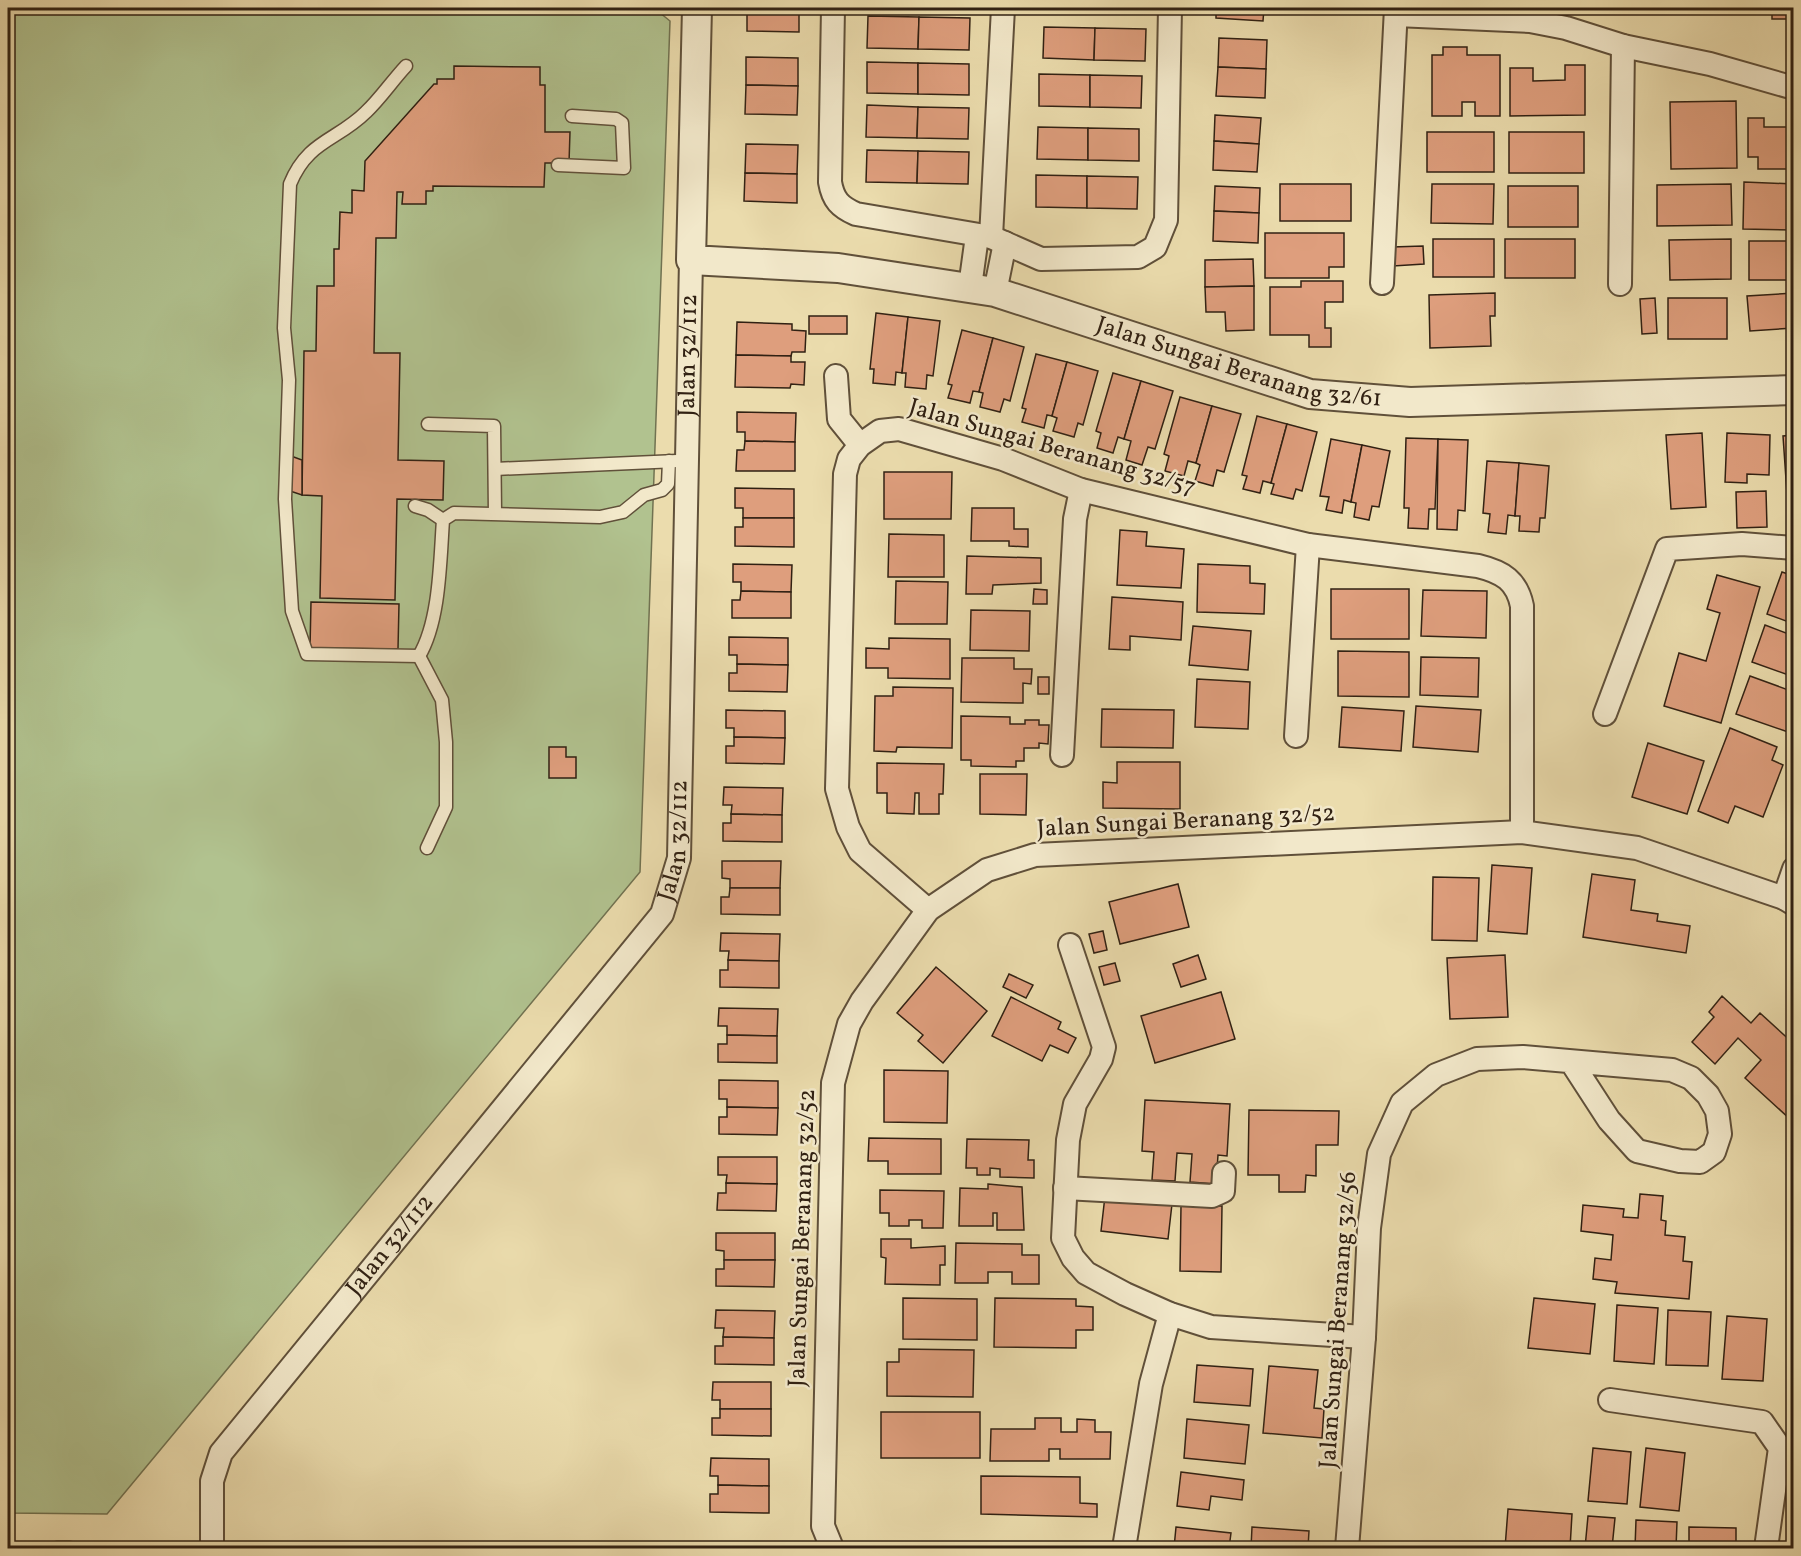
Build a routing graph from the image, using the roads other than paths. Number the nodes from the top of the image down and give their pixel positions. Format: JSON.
{"nodes":[{"id":1,"x":697,"y":8,"type":"edge"},
{"id":2,"x":833,"y":8,"type":"edge"},
{"id":3,"x":1003,"y":8,"type":"edge"},
{"id":4,"x":1170,"y":8,"type":"edge"},
{"id":5,"x":1396,"y":11,"type":"edge"},
{"id":6,"x":1623,"y":46,"type":"junction"},
{"id":7,"x":405,"y":66,"type":"dead end"},
{"id":8,"x":1794,"y":88,"type":"edge"},
{"id":9,"x":572,"y":116,"type":"dead end"},
{"id":10,"x":558,"y":165,"type":"dead end"},
{"id":11,"x":991,"y":238,"type":"junction"},
{"id":12,"x":691,"y":260,"type":"junction"},
{"id":13,"x":1382,"y":283,"type":"dead end"},
{"id":14,"x":1620,"y":284,"type":"dead end"},
{"id":15,"x":983,"y":290,"type":"junction"},
{"id":16,"x":836,"y":376,"type":"dead end"},
{"id":17,"x":1794,"y":390,"type":"edge"},
{"id":18,"x":428,"y":424,"type":"dead end"},
{"id":19,"x":860,"y":445,"type":"junction"},
{"id":20,"x":678,"y":461,"type":"junction"},
{"id":21,"x":495,"y":469,"type":"junction"},
{"id":22,"x":1081,"y":490,"type":"junction"},
{"id":23,"x":415,"y":506,"type":"dead end"},
{"id":24,"x":495,"y":513,"type":"junction"},
{"id":25,"x":443,"y":520,"type":"junction"},
{"id":26,"x":1308,"y":545,"type":"junction"},
{"id":27,"x":1794,"y":548,"type":"edge"},
{"id":28,"x":419,"y":656,"type":"junction"},
{"id":29,"x":1605,"y":714,"type":"dead end"},
{"id":30,"x":1296,"y":736,"type":"dead end"},
{"id":31,"x":1062,"y":755,"type":"dead end"},
{"id":32,"x":1522,"y":832,"type":"junction"},
{"id":33,"x":427,"y":848,"type":"dead end"},
{"id":34,"x":1794,"y":869,"type":"edge"},
{"id":35,"x":1789,"y":901,"type":"edge"},
{"id":36,"x":928,"y":910,"type":"junction"},
{"id":37,"x":1070,"y":945,"type":"dead end"},
{"id":38,"x":1572,"y":1063,"type":"junction"},
{"id":39,"x":1224,"y":1173,"type":"dead end"},
{"id":40,"x":1065,"y":1188,"type":"junction"},
{"id":41,"x":1170,"y":1314,"type":"junction"},
{"id":42,"x":1364,"y":1337,"type":"junction"},
{"id":43,"x":1610,"y":1400,"type":"dead end"},
{"id":44,"x":57,"y":1548,"type":"edge"},
{"id":45,"x":70,"y":1548,"type":"edge"},
{"id":46,"x":212,"y":1548,"type":"edge"},
{"id":47,"x":832,"y":1548,"type":"edge"},
{"id":48,"x":1124,"y":1548,"type":"edge"},
{"id":49,"x":1347,"y":1548,"type":"edge"},
{"id":50,"x":1766,"y":1548,"type":"edge"}],
"edges":[{"from":1,"to":12,"type":"street","name":"Jalan 32/112"},
{"from":2,"to":11,"type":"street"},
{"from":3,"to":11,"type":"street"},
{"from":4,"to":11,"type":"street"},
{"from":5,"to":6,"type":"street"},
{"from":5,"to":13,"type":"street"},
{"from":6,"to":8,"type":"street"},
{"from":6,"to":14,"type":"street"},
{"from":7,"to":28,"type":"lane"},
{"from":9,"to":10,"type":"lane"},
{"from":11,"to":15,"type":"street"},
{"from":12,"to":15,"type":"street","name":"Jalan Sungai Beranang 32/61"},
{"from":12,"to":20,"type":"street","name":"Jalan 32/112"},
{"from":15,"to":17,"type":"street","name":"Jalan Sungai Beranang 32/61"},
{"from":16,"to":19,"type":"street"},
{"from":18,"to":21,"type":"lane"},
{"from":19,"to":22,"type":"street","name":"Jalan Sungai Beranang 32/57"},
{"from":19,"to":36,"type":"street"},
{"from":20,"to":21,"type":"lane"},
{"from":20,"to":24,"type":"lane"},
{"from":20,"to":46,"type":"street","name":"Jalan 32/112"},
{"from":21,"to":24,"type":"lane"},
{"from":22,"to":26,"type":"street","name":"Jalan Sungai Beranang 32/57"},
{"from":22,"to":31,"type":"street"},
{"from":23,"to":25,"type":"lane"},
{"from":24,"to":25,"type":"lane"},
{"from":25,"to":28,"type":"lane"},
{"from":26,"to":30,"type":"street"},
{"from":26,"to":32,"type":"street","name":"Jalan Sungai Beranang 32/57"},
{"from":27,"to":29,"type":"street"},
{"from":28,"to":33,"type":"lane"},
{"from":32,"to":35,"type":"street","name":"Jalan Sungai Beranang 32/52"},
{"from":32,"to":36,"type":"street","name":"Jalan Sungai Beranang 32/52"},
{"from":34,"to":35,"type":"street"},
{"from":36,"to":47,"type":"street","name":"Jalan Sungai Beranang 32/52"},
{"from":37,"to":40,"type":"street"},
{"from":38,"to":38,"type":"street","name":"Jalan Sungai Beranang 32/56"},
{"from":38,"to":42,"type":"street","name":"Jalan Sungai Beranang 32/56"},
{"from":39,"to":40,"type":"street"},
{"from":40,"to":41,"type":"street"},
{"from":41,"to":42,"type":"street"},
{"from":41,"to":48,"type":"street"},
{"from":42,"to":49,"type":"street","name":"Jalan Sungai Beranang 32/56"},
{"from":43,"to":50,"type":"street"},
{"from":44,"to":45,"type":"lane"}]}
